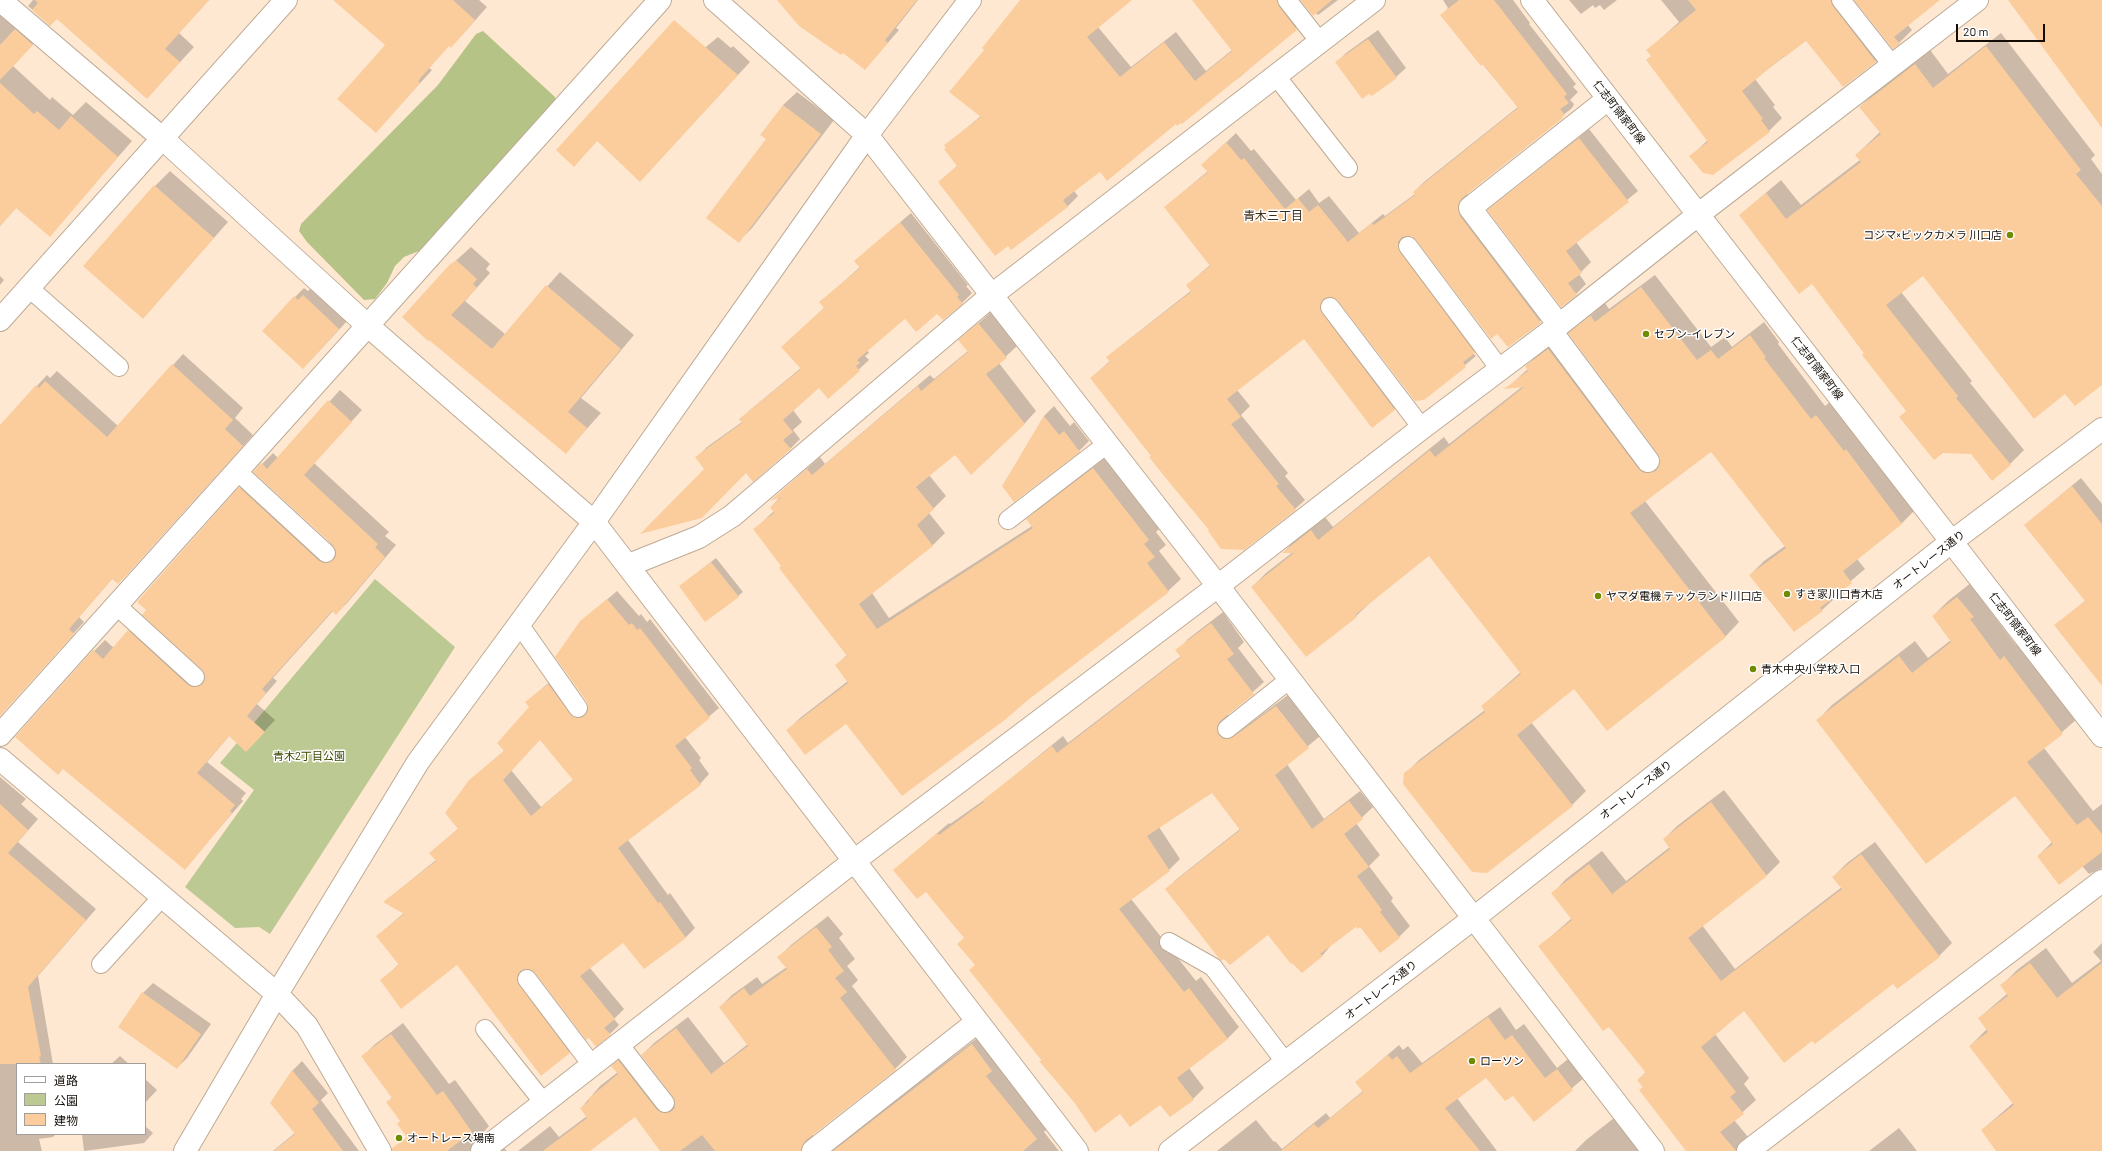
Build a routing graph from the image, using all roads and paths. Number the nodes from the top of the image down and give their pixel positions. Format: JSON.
{"nodes":[{"id":1,"x":0,"y":0,"type":"edge"},
{"id":2,"x":286,"y":0,"type":"edge"},
{"id":3,"x":660,"y":0,"type":"edge"},
{"id":4,"x":715,"y":0,"type":"edge"},
{"id":5,"x":970,"y":0,"type":"edge"},
{"id":6,"x":1287,"y":0,"type":"edge"},
{"id":7,"x":1374,"y":0,"type":"edge"},
{"id":8,"x":1532,"y":0,"type":"edge"},
{"id":9,"x":1841,"y":0,"type":"edge"},
{"id":10,"x":1977,"y":0,"type":"edge"},
{"id":11,"x":1320,"y":42,"type":"junction"},
{"id":12,"x":1893,"y":66,"type":"junction"},
{"id":13,"x":1276,"y":76,"type":"junction"},
{"id":14,"x":1608,"y":99,"type":"junction"},
{"id":15,"x":867,"y":135,"type":"junction"},
{"id":16,"x":162,"y":138,"type":"junction"},
{"id":17,"x":1348,"y":168,"type":"dead end"},
{"id":18,"x":1699,"y":214,"type":"junction"},
{"id":19,"x":1408,"y":246,"type":"dead end"},
{"id":20,"x":29,"y":288,"type":"junction"},
{"id":21,"x":992,"y":295,"type":"junction"},
{"id":22,"x":1330,"y":307,"type":"dead end"},
{"id":23,"x":0,"y":320,"type":"edge"},
{"id":24,"x":368,"y":325,"type":"junction"},
{"id":25,"x":1554,"y":328,"type":"junction"},
{"id":26,"x":119,"y":368,"type":"dead end"},
{"id":27,"x":1500,"y":369,"type":"junction"},
{"id":28,"x":1422,"y":428,"type":"junction"},
{"id":29,"x":2102,"y":429,"type":"edge"},
{"id":30,"x":1107,"y":444,"type":"junction"},
{"id":31,"x":1648,"y":461,"type":"dead end"},
{"id":32,"x":236,"y":471,"type":"junction"},
{"id":33,"x":1008,"y":520,"type":"dead end"},
{"id":34,"x":594,"y":522,"type":"junction"},
{"id":35,"x":1951,"y":542,"type":"junction"},
{"id":36,"x":326,"y":553,"type":"dead end"},
{"id":37,"x":629,"y":565,"type":"junction"},
{"id":38,"x":1218,"y":586,"type":"junction"},
{"id":39,"x":116,"y":605,"type":"junction"},
{"id":40,"x":519,"y":624,"type":"junction"},
{"id":41,"x":195,"y":677,"type":"dead end"},
{"id":42,"x":1290,"y":679,"type":"junction"},
{"id":43,"x":578,"y":708,"type":"dead end"},
{"id":44,"x":1227,"y":729,"type":"dead end"},
{"id":45,"x":0,"y":735,"type":"edge"},
{"id":46,"x":2102,"y":736,"type":"edge"},
{"id":47,"x":0,"y":759,"type":"edge"},
{"id":48,"x":854,"y":861,"type":"junction"},
{"id":49,"x":2102,"y":881,"type":"edge"},
{"id":50,"x":162,"y":897,"type":"junction"},
{"id":51,"x":1474,"y":918,"type":"junction"},
{"id":52,"x":1169,"y":942,"type":"dead end"},
{"id":53,"x":101,"y":964,"type":"dead end"},
{"id":54,"x":527,"y":979,"type":"dead end"},
{"id":55,"x":277,"y":994,"type":"junction"},
{"id":56,"x":977,"y":1022,"type":"junction"},
{"id":57,"x":485,"y":1029,"type":"dead end"},
{"id":58,"x":618,"y":1044,"type":"junction"},
{"id":59,"x":1286,"y":1063,"type":"junction"},
{"id":60,"x":592,"y":1065,"type":"junction"},
{"id":61,"x":544,"y":1103,"type":"junction"},
{"id":62,"x":665,"y":1103,"type":"dead end"},
{"id":63,"x":184,"y":1151,"type":"edge"},
{"id":64,"x":380,"y":1151,"type":"edge"},
{"id":65,"x":482,"y":1151,"type":"edge"},
{"id":66,"x":813,"y":1151,"type":"edge"},
{"id":67,"x":1077,"y":1151,"type":"edge"},
{"id":68,"x":1170,"y":1151,"type":"edge"},
{"id":69,"x":1653,"y":1151,"type":"edge"},
{"id":70,"x":1748,"y":1151,"type":"edge"}],
"edges":[{"from":1,"to":16,"type":"street"},
{"from":2,"to":16,"type":"street"},
{"from":3,"to":24,"type":"street"},
{"from":4,"to":15,"type":"street"},
{"from":5,"to":15,"type":"street"},
{"from":6,"to":11,"type":"lane"},
{"from":7,"to":11,"type":"street"},
{"from":8,"to":14,"type":"street","name":"仁志町領家町線"},
{"from":9,"to":12,"type":"lane"},
{"from":10,"to":12,"type":"street"},
{"from":11,"to":13,"type":"street"},
{"from":12,"to":18,"type":"street"},
{"from":13,"to":17,"type":"lane"},
{"from":13,"to":21,"type":"street"},
{"from":14,"to":18,"type":"street","name":"仁志町領家町線"},
{"from":14,"to":25,"type":"street"},
{"from":15,"to":21,"type":"street"},
{"from":15,"to":34,"type":"street"},
{"from":16,"to":20,"type":"street"},
{"from":16,"to":24,"type":"street"},
{"from":18,"to":25,"type":"street"},
{"from":18,"to":35,"type":"street","name":"仁志町領家町線"},
{"from":19,"to":27,"type":"lane"},
{"from":20,"to":23,"type":"street"},
{"from":20,"to":26,"type":"lane"},
{"from":21,"to":30,"type":"street"},
{"from":21,"to":37,"type":"street"},
{"from":22,"to":28,"type":"lane"},
{"from":24,"to":32,"type":"street"},
{"from":24,"to":34,"type":"street"},
{"from":25,"to":27,"type":"street"},
{"from":25,"to":31,"type":"street"},
{"from":27,"to":28,"type":"street"},
{"from":28,"to":38,"type":"street"},
{"from":29,"to":35,"type":"street","name":"オートレース通り"},
{"from":30,"to":33,"type":"lane"},
{"from":30,"to":38,"type":"street"},
{"from":32,"to":36,"type":"lane"},
{"from":32,"to":39,"type":"street"},
{"from":34,"to":37,"type":"street"},
{"from":34,"to":40,"type":"street"},
{"from":35,"to":46,"type":"street","name":"仁志町領家町線"},
{"from":35,"to":51,"type":"street","name":"オートレース通り"},
{"from":37,"to":48,"type":"street"},
{"from":38,"to":42,"type":"street"},
{"from":38,"to":48,"type":"street"},
{"from":39,"to":41,"type":"lane"},
{"from":39,"to":45,"type":"street"},
{"from":40,"to":43,"type":"lane"},
{"from":40,"to":55,"type":"street"},
{"from":42,"to":44,"type":"lane"},
{"from":42,"to":51,"type":"street"},
{"from":47,"to":50,"type":"street"},
{"from":48,"to":56,"type":"street"},
{"from":48,"to":58,"type":"street"},
{"from":49,"to":70,"type":"street"},
{"from":50,"to":53,"type":"lane"},
{"from":50,"to":55,"type":"street"},
{"from":51,"to":59,"type":"street","name":"オートレース通り"},
{"from":51,"to":69,"type":"street"},
{"from":52,"to":59,"type":"lane"},
{"from":54,"to":60,"type":"lane"},
{"from":55,"to":63,"type":"street"},
{"from":55,"to":64,"type":"street"},
{"from":56,"to":66,"type":"street"},
{"from":56,"to":67,"type":"street"},
{"from":57,"to":61,"type":"lane"},
{"from":58,"to":60,"type":"street"},
{"from":58,"to":62,"type":"lane"},
{"from":59,"to":68,"type":"street","name":"オートレース通り"},
{"from":60,"to":61,"type":"street"},
{"from":61,"to":65,"type":"street"}]}
